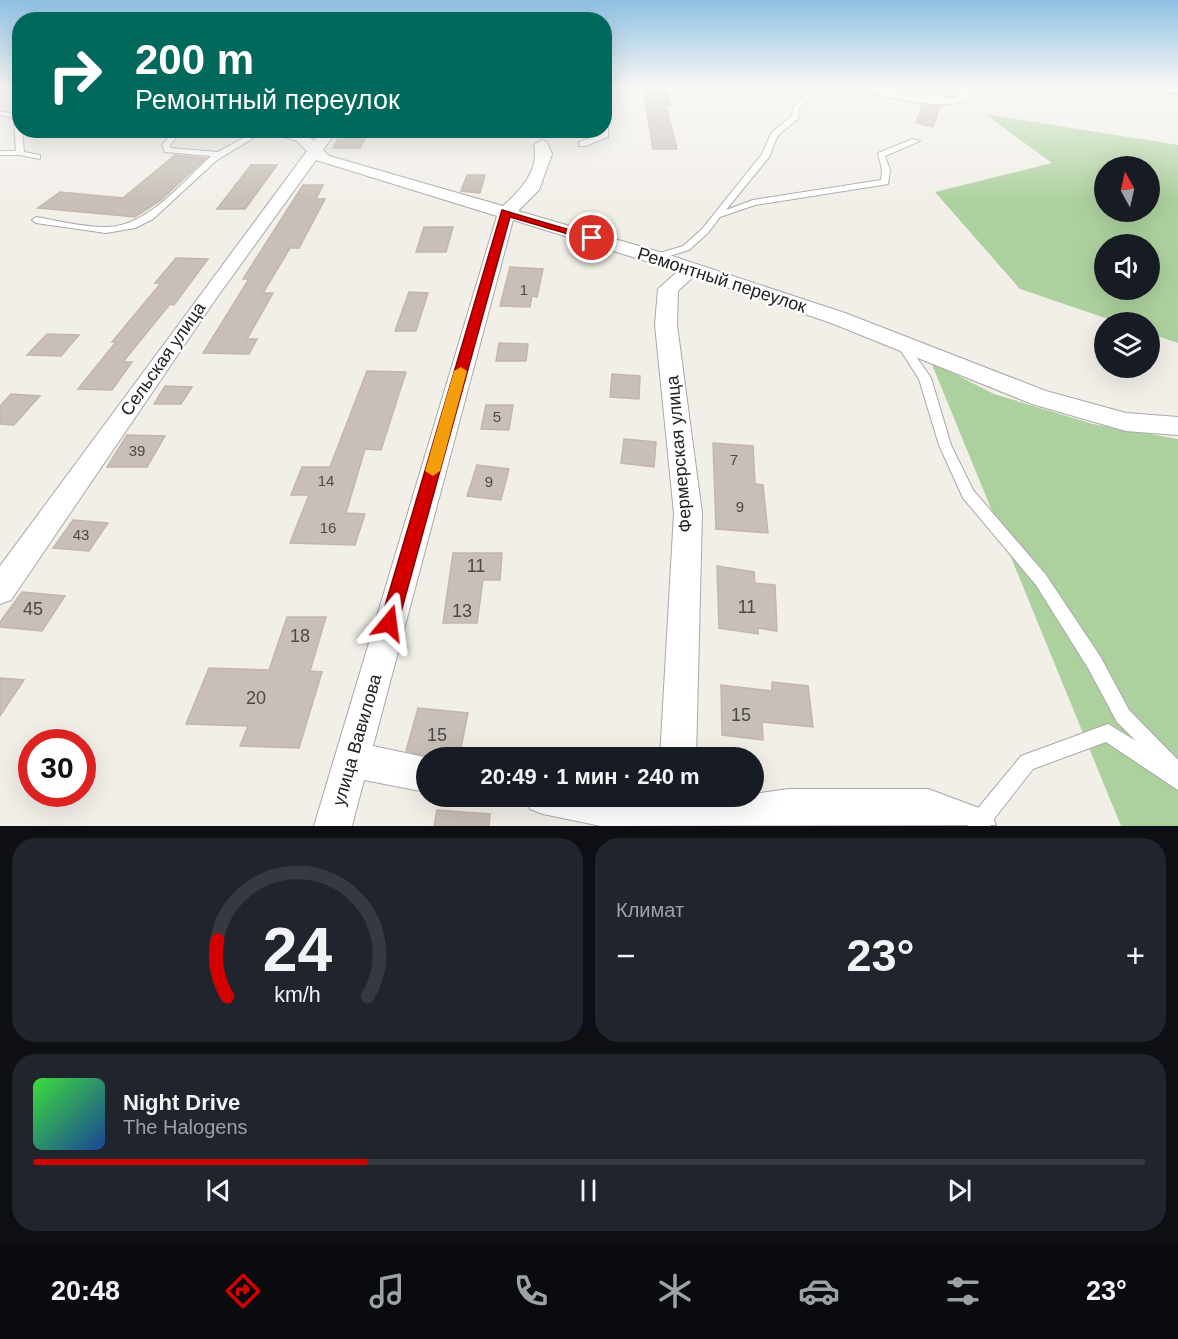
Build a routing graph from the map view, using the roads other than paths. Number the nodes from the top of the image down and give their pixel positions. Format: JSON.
{"nodes":[{"id":1,"x":785,"y":126,"type":"edge"},
{"id":2,"x":19,"y":138,"type":"edge"},
{"id":3,"x":172,"y":138,"type":"edge"},
{"id":4,"x":252,"y":138,"type":"edge"},
{"id":5,"x":302,"y":138,"type":"edge"},
{"id":6,"x":324,"y":138,"type":"edge"},
{"id":7,"x":597,"y":138,"type":"edge"},
{"id":8,"x":916,"y":141,"type":"dead end"},
{"id":9,"x":582,"y":144,"type":"dead end"},
{"id":10,"x":542,"y":145,"type":"dead end"},
{"id":11,"x":315,"y":151,"type":"junction"},
{"id":12,"x":0,"y":153,"type":"edge"},
{"id":13,"x":20,"y":153,"type":"junction"},
{"id":14,"x":222,"y":155,"type":"junction"},
{"id":15,"x":37,"y":157,"type":"dead end"},
{"id":16,"x":506,"y":213,"type":"junction"},
{"id":17,"x":720,"y":216,"type":"junction"},
{"id":18,"x":36,"y":220,"type":"dead end"},
{"id":19,"x":656,"y":257,"type":"junction"},
{"id":20,"x":691,"y":269,"type":"junction"},
{"id":21,"x":900,"y":341,"type":"junction"},
{"id":22,"x":1178,"y":426,"type":"edge"},
{"id":23,"x":0,"y":590,"type":"edge"},
{"id":24,"x":678,"y":747,"type":"edge"},
{"id":25,"x":350,"y":760,"type":"junction"},
{"id":26,"x":416,"y":772,"type":"edge"},
{"id":27,"x":1178,"y":773,"type":"edge"},
{"id":28,"x":1178,"y":781,"type":"edge"},
{"id":29,"x":620,"y":807,"type":"edge"},
{"id":30,"x":676,"y":815,"type":"edge"},
{"id":31,"x":979,"y":825,"type":"edge"},
{"id":32,"x":333,"y":826,"type":"edge"}],
"edges":[{"from":1,"to":17,"type":"lane"},
{"from":2,"to":13,"type":"lane"},
{"from":3,"to":14,"type":"lane"},
{"from":4,"to":14,"type":"lane"},
{"from":5,"to":11,"type":"street","name":"Ремонтный переулок"},
{"from":6,"to":11,"type":"street","name":"Сельская улица"},
{"from":7,"to":9,"type":"lane"},
{"from":8,"to":17,"type":"lane"},
{"from":10,"to":16,"type":"street"},
{"from":11,"to":16,"type":"street","name":"Ремонтный переулок"},
{"from":11,"to":23,"type":"street","name":"Сельская улица"},
{"from":12,"to":13,"type":"lane"},
{"from":13,"to":15,"type":"lane"},
{"from":14,"to":18,"type":"lane"},
{"from":16,"to":19,"type":"street","name":"Ремонтный переулок"},
{"from":16,"to":25,"type":"street","name":"улица Вавилова"},
{"from":17,"to":19,"type":"lane"},
{"from":19,"to":20,"type":"street","name":"Ремонтный переулок"},
{"from":20,"to":21,"type":"street","name":"Ремонтный переулок"},
{"from":20,"to":24,"type":"street","name":"Фермерская улица"},
{"from":21,"to":22,"type":"street","name":"Ремонтный переулок"},
{"from":21,"to":27,"type":"lane"},
{"from":25,"to":26,"type":"street"},
{"from":25,"to":32,"type":"street","name":"улица Вавилова"},
{"from":28,"to":31,"type":"lane"},
{"from":29,"to":30,"type":"street"},
{"from":30,"to":31,"type":"street"}]}
